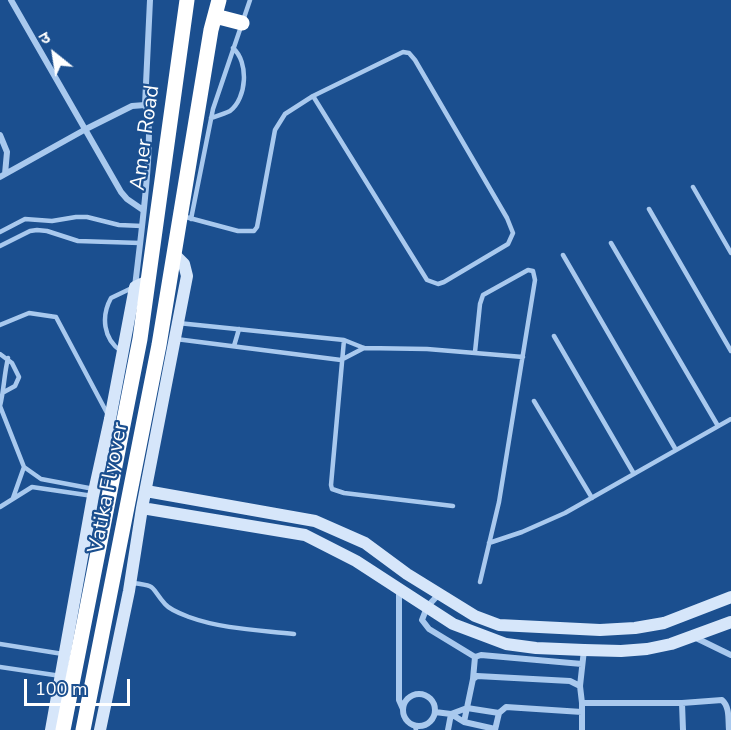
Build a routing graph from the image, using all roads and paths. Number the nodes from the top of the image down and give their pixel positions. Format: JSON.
{"nodes":[{"id":1,"x":11,"y":0,"type":"edge"},
{"id":2,"x":150,"y":0,"type":"edge"},
{"id":3,"x":219,"y":0,"type":"edge"},
{"id":4,"x":250,"y":0,"type":"edge"},
{"id":5,"x":188,"y":1,"type":"edge"},
{"id":6,"x":215,"y":16,"type":"junction"},
{"id":7,"x":242,"y":22,"type":"junction"},
{"id":8,"x":234,"y":48,"type":"junction"},
{"id":9,"x":313,"y":96,"type":"junction"},
{"id":10,"x":145,"y":105,"type":"junction"},
{"id":11,"x":211,"y":118,"type":"junction"},
{"id":12,"x":86,"y":129,"type":"junction"},
{"id":13,"x":0,"y":135,"type":"edge"},
{"id":14,"x":0,"y":165,"type":"edge"},
{"id":15,"x":2,"y":176,"type":"edge"},
{"id":16,"x":693,"y":187,"type":"dead end"},
{"id":17,"x":649,"y":209,"type":"dead end"},
{"id":18,"x":143,"y":210,"type":"junction"},
{"id":19,"x":185,"y":217,"type":"junction"},
{"id":20,"x":142,"y":226,"type":"junction"},
{"id":21,"x":0,"y":232,"type":"edge"},
{"id":22,"x":140,"y":243,"type":"junction"},
{"id":23,"x":612,"y":243,"type":"dead end"},
{"id":24,"x":0,"y":246,"type":"edge"},
{"id":25,"x":731,"y":253,"type":"edge"},
{"id":26,"x":173,"y":254,"type":"junction"},
{"id":27,"x":563,"y":255,"type":"dead end"},
{"id":28,"x":141,"y":284,"type":"junction"},
{"id":29,"x":177,"y":323,"type":"junction"},
{"id":30,"x":0,"y":325,"type":"edge"},
{"id":31,"x":239,"y":329,"type":"junction"},
{"id":32,"x":554,"y":336,"type":"dead end"},
{"id":33,"x":174,"y":339,"type":"junction"},
{"id":34,"x":344,"y":340,"type":"junction"},
{"id":35,"x":234,"y":346,"type":"junction"},
{"id":36,"x":364,"y":348,"type":"junction"},
{"id":37,"x":731,"y":351,"type":"edge"},
{"id":38,"x":123,"y":352,"type":"junction"},
{"id":39,"x":475,"y":352,"type":"junction"},
{"id":40,"x":0,"y":354,"type":"edge"},
{"id":41,"x":523,"y":357,"type":"junction"},
{"id":42,"x":8,"y":358,"type":"junction"},
{"id":43,"x":341,"y":360,"type":"junction"},
{"id":44,"x":4,"y":392,"type":"junction"},
{"id":45,"x":534,"y":401,"type":"dead end"},
{"id":46,"x":0,"y":406,"type":"edge"},
{"id":47,"x":110,"y":419,"type":"junction"},
{"id":48,"x":731,"y":419,"type":"edge"},
{"id":49,"x":718,"y":426,"type":"junction"},
{"id":50,"x":676,"y":450,"type":"junction"},
{"id":51,"x":24,"y":467,"type":"junction"},
{"id":52,"x":634,"y":474,"type":"junction"},
{"id":53,"x":146,"y":491,"type":"junction"},
{"id":54,"x":94,"y":492,"type":"junction"},
{"id":55,"x":13,"y":498,"type":"junction"},
{"id":56,"x":592,"y":498,"type":"junction"},
{"id":57,"x":453,"y":506,"type":"dead end"},
{"id":58,"x":0,"y":507,"type":"edge"},
{"id":59,"x":142,"y":508,"type":"junction"},
{"id":60,"x":489,"y":543,"type":"junction"},
{"id":61,"x":130,"y":582,"type":"junction"},
{"id":62,"x":480,"y":582,"type":"dead end"},
{"id":63,"x":399,"y":588,"type":"junction"},
{"id":64,"x":440,"y":594,"type":"junction"},
{"id":65,"x":731,"y":597,"type":"edge"},
{"id":66,"x":427,"y":607,"type":"junction"},
{"id":67,"x":731,"y":622,"type":"edge"},
{"id":68,"x":294,"y":634,"type":"dead end"},
{"id":69,"x":692,"y":636,"type":"junction"},
{"id":70,"x":0,"y":644,"type":"edge"},
{"id":71,"x":584,"y":650,"type":"junction"},
{"id":72,"x":64,"y":654,"type":"junction"},
{"id":73,"x":731,"y":655,"type":"edge"},
{"id":74,"x":475,"y":657,"type":"junction"},
{"id":75,"x":582,"y":664,"type":"junction"},
{"id":76,"x":0,"y":667,"type":"edge"},
{"id":77,"x":61,"y":676,"type":"junction"},
{"id":78,"x":473,"y":680,"type":"junction"},
{"id":79,"x":400,"y":685,"type":"junction"},
{"id":80,"x":580,"y":686,"type":"junction"},
{"id":81,"x":411,"y":696,"type":"junction"},
{"id":82,"x":582,"y":703,"type":"junction"},
{"id":83,"x":682,"y":703,"type":"junction"},
{"id":84,"x":467,"y":708,"type":"junction"},
{"id":85,"x":402,"y":709,"type":"junction"},
{"id":86,"x":435,"y":712,"type":"junction"},
{"id":87,"x":582,"y":712,"type":"junction"},
{"id":88,"x":499,"y":713,"type":"junction"},
{"id":89,"x":451,"y":714,"type":"junction"},
{"id":90,"x":465,"y":722,"type":"junction"},
{"id":91,"x":416,"y":728,"type":"edge"},
{"id":92,"x":51,"y":730,"type":"edge"},
{"id":93,"x":63,"y":730,"type":"edge"},
{"id":94,"x":83,"y":730,"type":"edge"},
{"id":95,"x":100,"y":730,"type":"edge"},
{"id":96,"x":448,"y":730,"type":"edge"},
{"id":97,"x":495,"y":730,"type":"edge"},
{"id":98,"x":582,"y":730,"type":"edge"},
{"id":99,"x":683,"y":730,"type":"edge"},
{"id":100,"x":729,"y":730,"type":"edge"}],
"edges":[{"from":1,"to":12,"type":"street"},
{"from":2,"to":10,"type":"street"},
{"from":3,"to":6,"type":"highway","name":"Vatika Flyover"},
{"from":4,"to":7,"type":"lane"},
{"from":5,"to":28,"type":"highway","name":"Amer Road"},
{"from":6,"to":7,"type":"highway"},
{"from":6,"to":19,"type":"highway","name":"Vatika Flyover"},
{"from":7,"to":8,"type":"lane"},
{"from":8,"to":11,"type":"lane"},
{"from":8,"to":11,"type":"lane"},
{"from":9,"to":9,"type":"lane"},
{"from":9,"to":19,"type":"lane"},
{"from":10,"to":12,"type":"street"},
{"from":10,"to":18,"type":"street"},
{"from":11,"to":19,"type":"lane"},
{"from":12,"to":15,"type":"street"},
{"from":12,"to":18,"type":"street"},
{"from":13,"to":15,"type":"street"},
{"from":14,"to":15,"type":"street"},
{"from":16,"to":25,"type":"lane"},
{"from":17,"to":37,"type":"lane"},
{"from":18,"to":20,"type":"street"},
{"from":19,"to":26,"type":"highway","name":"Vatika Flyover"},
{"from":20,"to":21,"type":"lane"},
{"from":20,"to":22,"type":"street"},
{"from":22,"to":24,"type":"lane"},
{"from":22,"to":28,"type":"street"},
{"from":23,"to":49,"type":"lane"},
{"from":26,"to":29,"type":"street"},
{"from":26,"to":94,"type":"highway","name":"Vatika Flyover"},
{"from":27,"to":50,"type":"lane"},
{"from":28,"to":38,"type":"street"},
{"from":28,"to":38,"type":"lane"},
{"from":28,"to":93,"type":"highway","name":"Vatika Flyover"},
{"from":29,"to":31,"type":"lane"},
{"from":29,"to":33,"type":"street"},
{"from":30,"to":47,"type":"lane"},
{"from":31,"to":34,"type":"lane"},
{"from":31,"to":35,"type":"lane"},
{"from":32,"to":52,"type":"lane"},
{"from":33,"to":35,"type":"lane"},
{"from":33,"to":53,"type":"street"},
{"from":34,"to":36,"type":"lane"},
{"from":34,"to":43,"type":"lane"},
{"from":35,"to":43,"type":"lane"},
{"from":36,"to":39,"type":"lane"},
{"from":36,"to":43,"type":"lane"},
{"from":38,"to":47,"type":"street"},
{"from":39,"to":41,"type":"lane"},
{"from":39,"to":41,"type":"lane"},
{"from":40,"to":42,"type":"lane"},
{"from":41,"to":60,"type":"lane"},
{"from":42,"to":44,"type":"lane"},
{"from":42,"to":44,"type":"lane"},
{"from":43,"to":57,"type":"lane"},
{"from":44,"to":46,"type":"lane"},
{"from":45,"to":56,"type":"lane"},
{"from":46,"to":51,"type":"lane"},
{"from":47,"to":54,"type":"street"},
{"from":48,"to":49,"type":"lane"},
{"from":49,"to":50,"type":"lane"},
{"from":50,"to":52,"type":"lane"},
{"from":51,"to":54,"type":"lane"},
{"from":51,"to":55,"type":"lane"},
{"from":52,"to":56,"type":"lane"},
{"from":53,"to":59,"type":"street"},
{"from":53,"to":64,"type":"street"},
{"from":54,"to":55,"type":"lane"},
{"from":54,"to":72,"type":"street"},
{"from":55,"to":58,"type":"lane"},
{"from":56,"to":60,"type":"lane"},
{"from":59,"to":61,"type":"street"},
{"from":59,"to":63,"type":"street"},
{"from":60,"to":62,"type":"lane"},
{"from":61,"to":68,"type":"lane"},
{"from":61,"to":95,"type":"street"},
{"from":63,"to":66,"type":"street"},
{"from":63,"to":79,"type":"street"},
{"from":64,"to":65,"type":"street"},
{"from":64,"to":66,"type":"street"},
{"from":66,"to":71,"type":"street"},
{"from":66,"to":74,"type":"street"},
{"from":67,"to":69,"type":"street"},
{"from":69,"to":71,"type":"street"},
{"from":69,"to":73,"type":"street"},
{"from":70,"to":72,"type":"lane"},
{"from":71,"to":75,"type":"street"},
{"from":72,"to":77,"type":"street"},
{"from":74,"to":75,"type":"street"},
{"from":74,"to":78,"type":"street"},
{"from":75,"to":80,"type":"street"},
{"from":76,"to":77,"type":"lane"},
{"from":77,"to":92,"type":"street"},
{"from":78,"to":80,"type":"street"},
{"from":78,"to":84,"type":"street"},
{"from":79,"to":81,"type":"street"},
{"from":79,"to":85,"type":"street"},
{"from":80,"to":82,"type":"street"},
{"from":81,"to":85,"type":"street"},
{"from":81,"to":86,"type":"street"},
{"from":82,"to":83,"type":"street"},
{"from":82,"to":87,"type":"street"},
{"from":83,"to":99,"type":"street"},
{"from":83,"to":100,"type":"street"},
{"from":84,"to":88,"type":"street"},
{"from":84,"to":89,"type":"street"},
{"from":84,"to":90,"type":"street"},
{"from":85,"to":91,"type":"street"},
{"from":86,"to":89,"type":"street"},
{"from":86,"to":91,"type":"street"},
{"from":87,"to":88,"type":"street"},
{"from":87,"to":98,"type":"street"},
{"from":88,"to":97,"type":"street"},
{"from":89,"to":90,"type":"street"},
{"from":89,"to":96,"type":"street"},
{"from":90,"to":97,"type":"street"}]}
